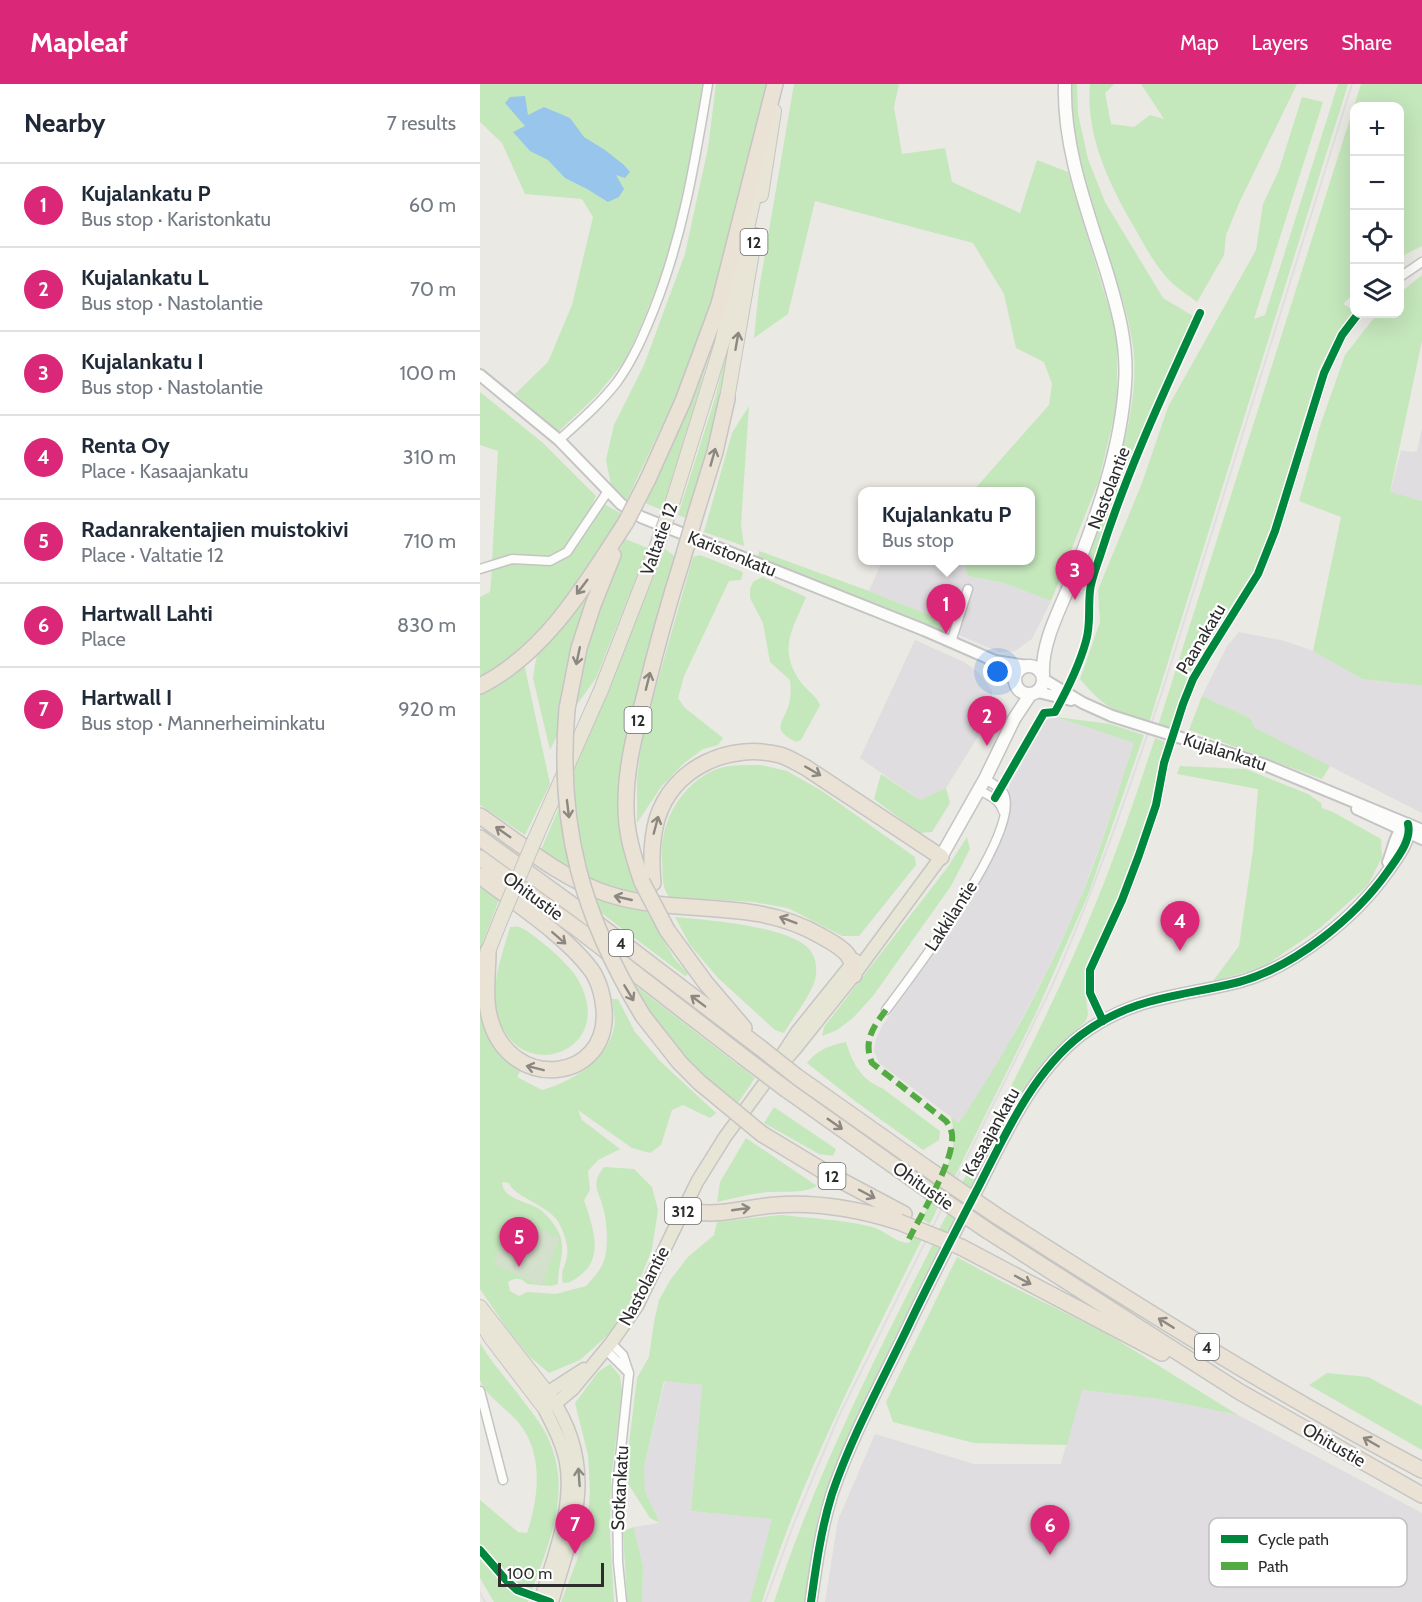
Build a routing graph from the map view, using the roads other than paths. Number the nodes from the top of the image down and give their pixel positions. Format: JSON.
{"nodes":[{"id":1,"x":708,"y":84,"type":"edge"},
{"id":2,"x":777,"y":84,"type":"edge"},
{"id":3,"x":1065,"y":84,"type":"edge"},
{"id":4,"x":1422,"y":262,"type":"edge"},
{"id":5,"x":1404,"y":274,"type":"edge"},
{"id":6,"x":1355,"y":318,"type":"edge"},
{"id":7,"x":480,"y":375,"type":"edge"},
{"id":8,"x":727,"y":399,"type":"joint"},
{"id":9,"x":559,"y":440,"type":"junction"},
{"id":10,"x":608,"y":490,"type":"junction"},
{"id":11,"x":626,"y":522,"type":"junction"},
{"id":12,"x":480,"y":569,"type":"edge"},
{"id":13,"x":968,"y":589,"type":"dead end"},
{"id":14,"x":1050,"y":634,"type":"junction"},
{"id":15,"x":951,"y":642,"type":"junction"},
{"id":16,"x":995,"y":661,"type":"junction"},
{"id":17,"x":1028,"y":666,"type":"junction"},
{"id":18,"x":1043,"y":677,"type":"junction"},
{"id":19,"x":480,"y":686,"type":"edge"},
{"id":20,"x":1025,"y":689,"type":"junction"},
{"id":21,"x":1083,"y":703,"type":"junction"},
{"id":22,"x":985,"y":779,"type":"junction"},
{"id":23,"x":979,"y":790,"type":"junction"},
{"id":24,"x":1004,"y":814,"type":"junction"},
{"id":25,"x":480,"y":816,"type":"edge"},
{"id":26,"x":1406,"y":829,"type":"junction"},
{"id":27,"x":1422,"y":830,"type":"edge"},
{"id":28,"x":480,"y":838,"type":"edge"},
{"id":29,"x":1422,"y":839,"type":"edge"},
{"id":30,"x":941,"y":857,"type":"junction"},
{"id":31,"x":480,"y":858,"type":"edge"},
{"id":32,"x":480,"y":876,"type":"edge"},
{"id":33,"x":648,"y":882,"type":"junction"},
{"id":34,"x":488,"y":951,"type":"junction"},
{"id":35,"x":853,"y":970,"type":"junction"},
{"id":36,"x":480,"y":974,"type":"edge"},
{"id":37,"x":886,"y":1010,"type":"dead end"},
{"id":38,"x":1103,"y":1021,"type":"junction"},
{"id":39,"x":762,"y":1049,"type":"junction"},
{"id":40,"x":684,"y":1209,"type":"junction"},
{"id":41,"x":902,"y":1218,"type":"junction"},
{"id":42,"x":480,"y":1307,"type":"edge"},
{"id":43,"x":480,"y":1320,"type":"edge"},
{"id":44,"x":609,"y":1346,"type":"junction"},
{"id":45,"x":480,"y":1392,"type":"edge"},
{"id":46,"x":1240,"y":1392,"type":"junction"},
{"id":47,"x":549,"y":1401,"type":"junction"},
{"id":48,"x":1422,"y":1470,"type":"edge"},
{"id":49,"x":503,"y":1480,"type":"dead end"},
{"id":50,"x":1422,"y":1495,"type":"edge"},
{"id":51,"x":540,"y":1602,"type":"edge"},
{"id":52,"x":552,"y":1602,"type":"edge"},
{"id":53,"x":621,"y":1602,"type":"edge"},
{"id":54,"x":811,"y":1602,"type":"edge"}],
"edges":[{"from":1,"to":9,"type":"street"},
{"from":8,"to":2,"type":"highway","number":"12","one_way":true},
{"from":2,"to":11,"type":"highway","number":"12","bridge":true},
{"from":2,"to":34,"type":"highway","name":"Valtatie 12","number":"12","bridge":true},
{"from":3,"to":14,"type":"main road","name":"Nastolantie"},
{"from":4,"to":5,"type":"street"},
{"from":6,"to":38,"type":"street","name":"Paanakatu"},
{"from":7,"to":9,"type":"street","name":"Karistonkatu"},
{"from":33,"to":8,"type":"highway","number":"12","one_way":true,"bridge":true},
{"from":9,"to":10,"type":"street","name":"Karistonkatu"},
{"from":10,"to":12,"type":"street"},
{"from":10,"to":15,"type":"street","name":"Karistonkatu"},
{"from":11,"to":19,"type":"highway","one_way":true},
{"from":11,"to":41,"type":"highway","number":"12","one_way":true,"bridge":true},
{"from":13,"to":15,"type":"street"},
{"from":14,"to":17,"type":"main road","name":"Nastolantie"},
{"from":14,"to":18,"type":"main road","name":"Nastolantie"},
{"from":15,"to":16,"type":"street","name":"Karistonkatu"},
{"from":16,"to":17,"type":"street","name":"Karistonkatu"},
{"from":16,"to":20,"type":"street","name":"Karistonkatu"},
{"from":17,"to":18,"type":"main road"},
{"from":17,"to":20,"type":"main road"},
{"from":18,"to":20,"type":"main road"},
{"from":18,"to":21,"type":"street","name":"Kujalankatu"},
{"from":20,"to":21,"type":"street","name":"Kujalankatu"},
{"from":20,"to":22,"type":"main road","name":"Nastolantie","number":"312"},
{"from":21,"to":26,"type":"street","name":"Kujalankatu","bridge":true},
{"from":22,"to":23,"type":"main road","name":"Nastolantie","number":"312"},
{"from":22,"to":24,"type":"street"},
{"from":23,"to":24,"type":"street"},
{"from":23,"to":30,"type":"main road","name":"Nastolantie","number":"312"},
{"from":24,"to":37,"type":"street","name":"Lakkilantie"},
{"from":35,"to":25,"type":"highway","one_way":true},
{"from":26,"to":27,"type":"street"},
{"from":26,"to":29,"type":"street"},
{"from":26,"to":38,"type":"street","name":"Kasaajankatu"},
{"from":39,"to":28,"type":"highway","name":"Ohitustie","number":"4","one_way":true},
{"from":33,"to":30,"type":"highway","one_way":true},
{"from":30,"to":35,"type":"main road","name":"Nastolantie","number":"312"},
{"from":31,"to":46,"type":"highway","name":"Ohitustie","number":"4","one_way":true,"bridge":true},
{"from":32,"to":34,"type":"highway","one_way":true},
{"from":33,"to":39,"type":"highway","bridge":true},
{"from":34,"to":36,"type":"highway","name":"Valtatie 12","number":"12"},
{"from":35,"to":40,"type":"main road","name":"Nastolantie","number":"312"},
{"from":38,"to":54,"type":"street","name":"Kasaajankatu"},
{"from":48,"to":39,"type":"highway","name":"Ohitustie","number":"4","one_way":true,"bridge":true},
{"from":40,"to":41,"type":"highway","one_way":true},
{"from":40,"to":44,"type":"main road","name":"Nastolantie","number":"312"},
{"from":41,"to":46,"type":"highway","number":"12","one_way":true,"bridge":true},
{"from":42,"to":47,"type":"highway"},
{"from":43,"to":47,"type":"highway"},
{"from":44,"to":47,"type":"main road","name":"Nastolantie","number":"312"},
{"from":44,"to":53,"type":"street","name":"Sotkankatu"},
{"from":45,"to":49,"type":"street"},
{"from":46,"to":50,"type":"highway","name":"Ohitustie","number":"4"},
{"from":47,"to":51,"type":"main road"},
{"from":52,"to":47,"type":"main road","one_way":true}]}
